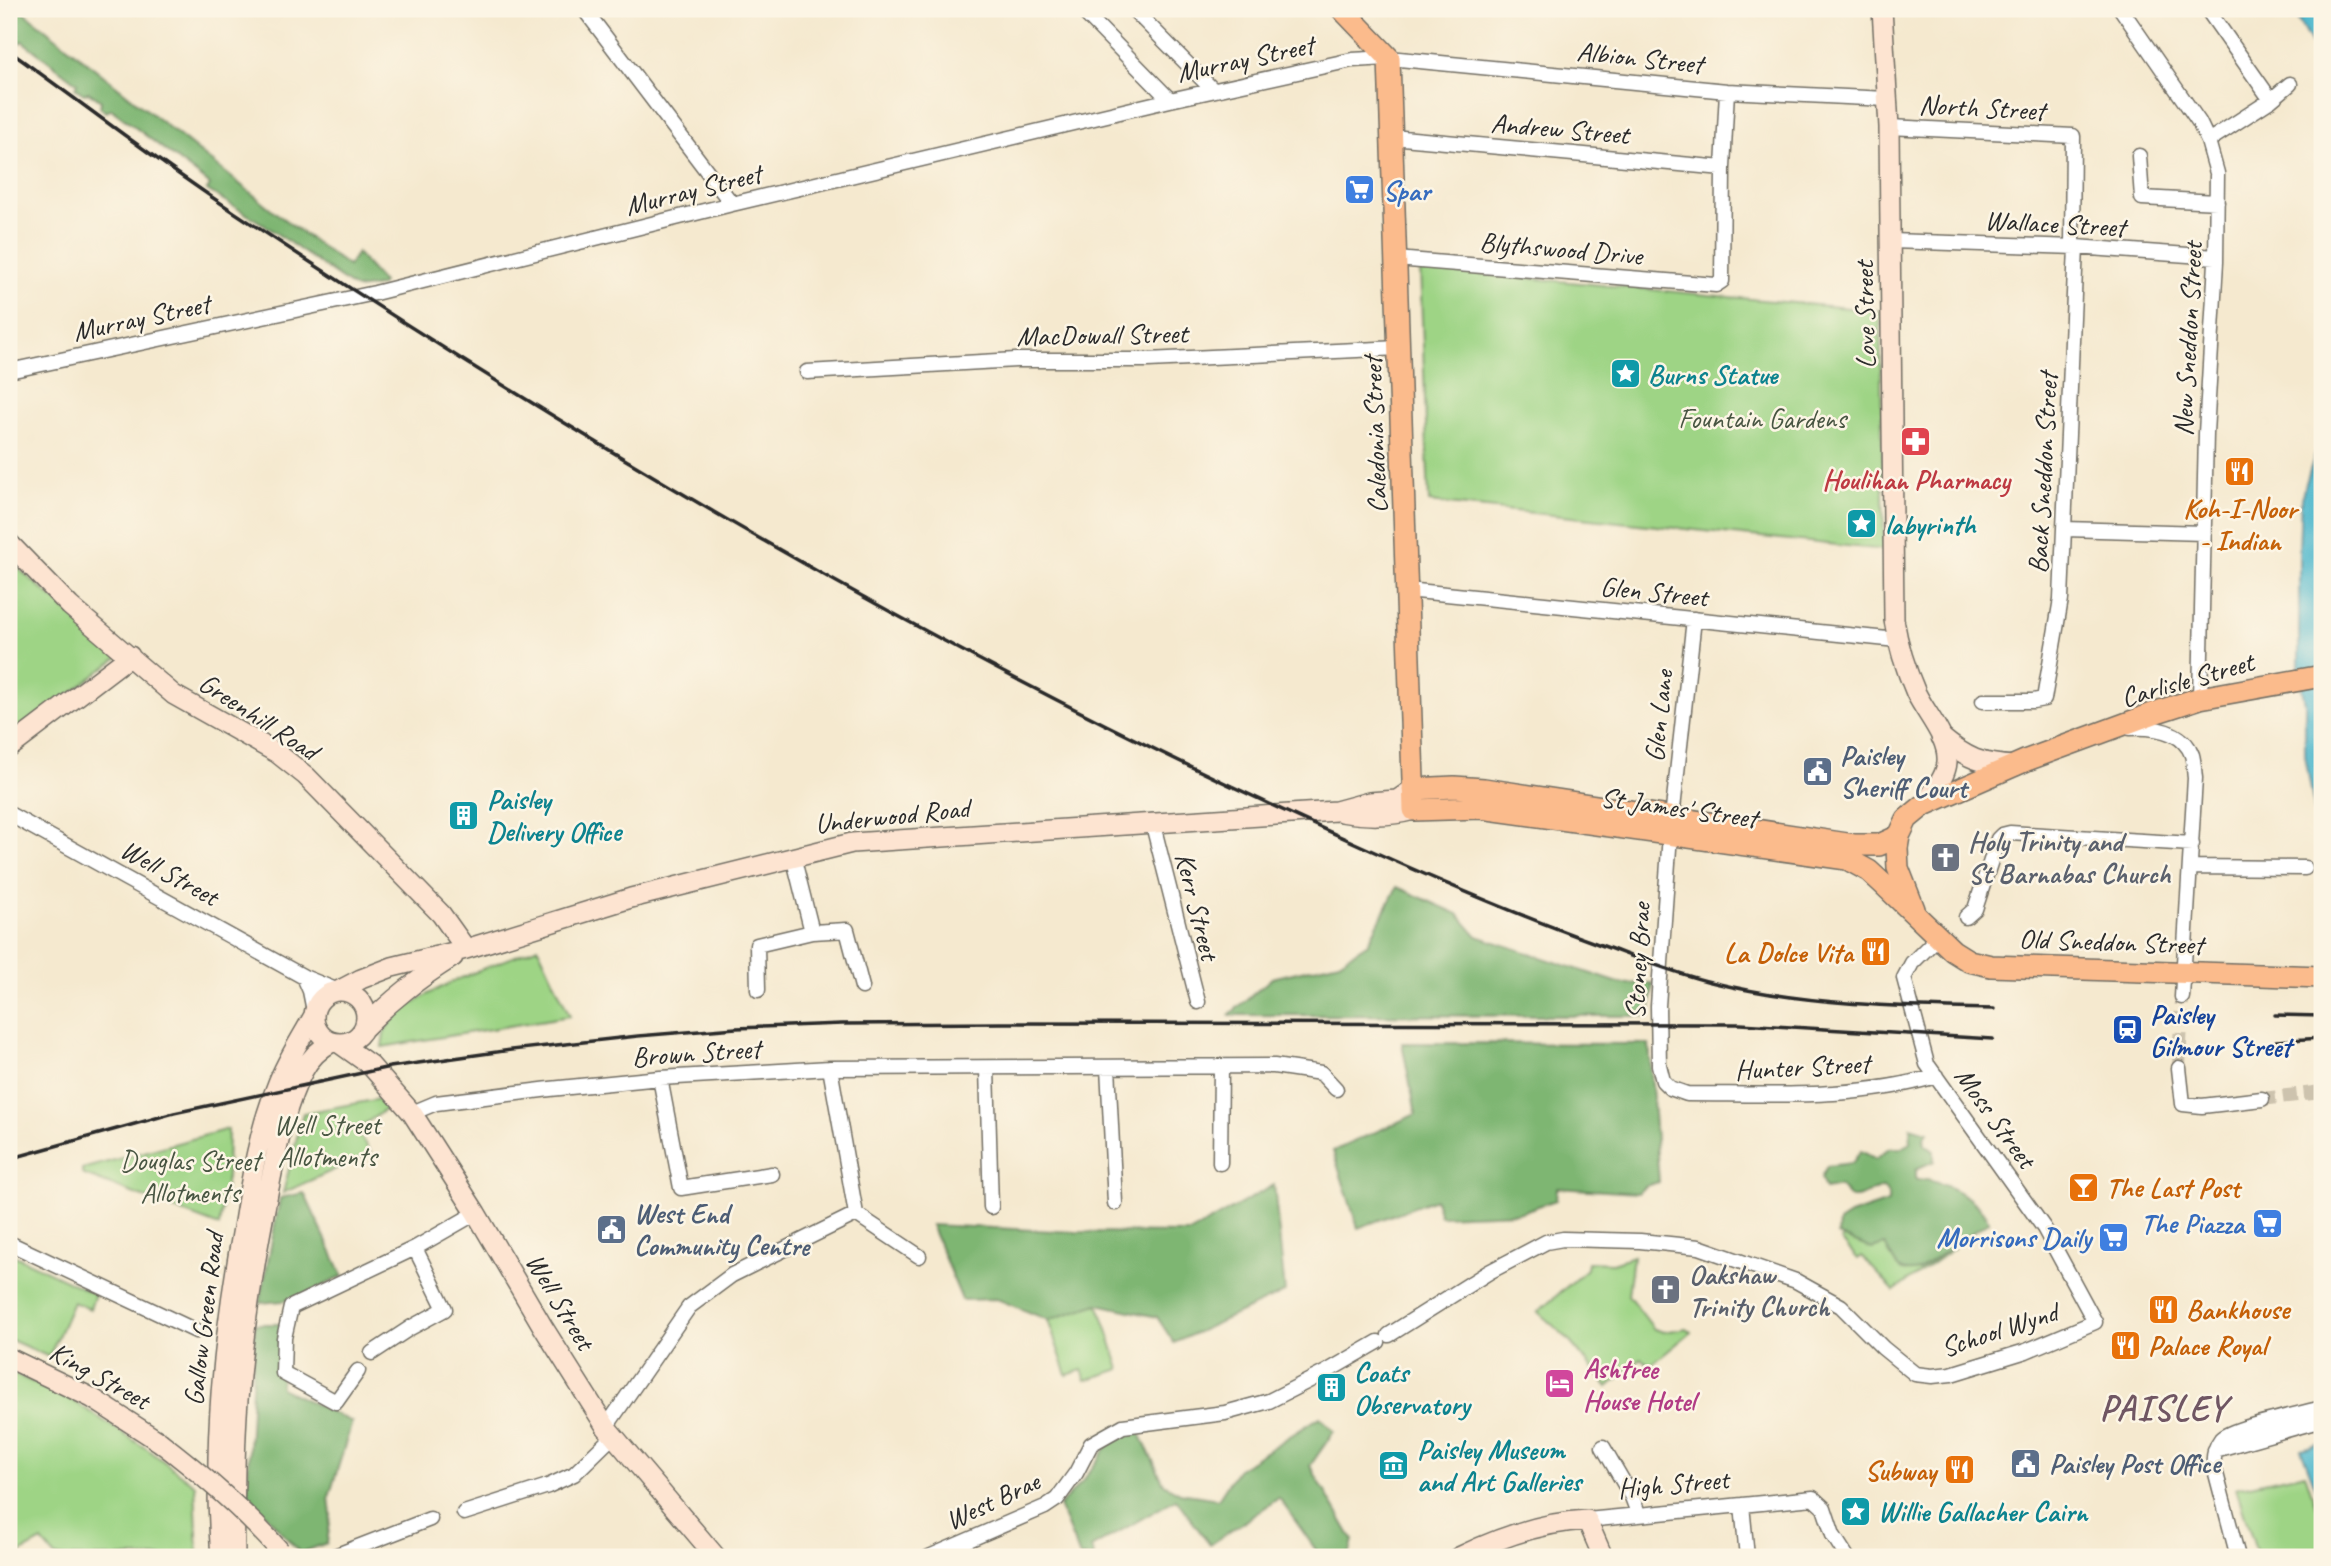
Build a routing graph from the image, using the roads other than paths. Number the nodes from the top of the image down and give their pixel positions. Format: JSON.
{"nodes":[{"id":1,"x":584,"y":9,"type":"edge"},
{"id":2,"x":1081,"y":9,"type":"edge"},
{"id":3,"x":1133,"y":9,"type":"edge"},
{"id":4,"x":1342,"y":9,"type":"edge"},
{"id":5,"x":1882,"y":9,"type":"edge"},
{"id":6,"x":2121,"y":9,"type":"edge"},
{"id":7,"x":2207,"y":9,"type":"edge"},
{"id":8,"x":1389,"y":58,"type":"junction"},
{"id":9,"x":2290,"y":83,"type":"dead end"},
{"id":10,"x":1213,"y":90,"type":"junction"},
{"id":11,"x":1727,"y":91,"type":"junction"},
{"id":12,"x":1887,"y":99,"type":"junction"},
{"id":13,"x":1170,"y":100,"type":"junction"},
{"id":14,"x":2271,"y":100,"type":"junction"},
{"id":15,"x":1889,"y":127,"type":"junction"},
{"id":16,"x":2073,"y":136,"type":"joint"},
{"id":17,"x":1392,"y":137,"type":"junction"},
{"id":18,"x":2208,"y":141,"type":"junction"},
{"id":19,"x":2139,"y":156,"type":"dead end"},
{"id":20,"x":1723,"y":168,"type":"junction"},
{"id":21,"x":2217,"y":202,"type":"junction"},
{"id":22,"x":732,"y":204,"type":"junction"},
{"id":23,"x":1891,"y":242,"type":"junction"},
{"id":24,"x":2074,"y":247,"type":"junction"},
{"id":25,"x":2216,"y":257,"type":"junction"},
{"id":26,"x":1396,"y":260,"type":"junction"},
{"id":27,"x":1399,"y":348,"type":"junction"},
{"id":28,"x":9,"y":371,"type":"edge"},
{"id":29,"x":807,"y":372,"type":"dead end"},
{"id":30,"x":2065,"y":529,"type":"junction"},
{"id":31,"x":2204,"y":533,"type":"junction"},
{"id":32,"x":9,"y":543,"type":"edge"},
{"id":33,"x":1406,"y":590,"type":"junction"},
{"id":34,"x":1694,"y":619,"type":"junction"},
{"id":35,"x":1897,"y":640,"type":"junction"},
{"id":36,"x":130,"y":656,"type":"junction"},
{"id":37,"x":2322,"y":676,"type":"edge"},
{"id":38,"x":2200,"y":698,"type":"junction"},
{"id":39,"x":1983,"y":701,"type":"dead end"},
{"id":40,"x":2114,"y":730,"type":"junction"},
{"id":41,"x":1941,"y":736,"type":"junction"},
{"id":42,"x":10,"y":745,"type":"edge"},
{"id":43,"x":2015,"y":766,"type":"junction"},
{"id":44,"x":1413,"y":800,"type":"junction"},
{"id":45,"x":1924,"y":804,"type":"junction"},
{"id":46,"x":9,"y":814,"type":"edge"},
{"id":47,"x":1152,"y":821,"type":"junction"},
{"id":48,"x":1671,"y":826,"type":"junction"},
{"id":49,"x":1899,"y":836,"type":"junction"},
{"id":50,"x":2192,"y":844,"type":"junction"},
{"id":51,"x":793,"y":856,"type":"junction"},
{"id":52,"x":2190,"y":867,"type":"junction"},
{"id":53,"x":2305,"y":868,"type":"dead end"},
{"id":54,"x":1916,"y":915,"type":"junction"},
{"id":55,"x":1966,"y":917,"type":"dead end"},
{"id":56,"x":812,"y":932,"type":"junction"},
{"id":57,"x":1937,"y":938,"type":"junction"},
{"id":58,"x":466,"y":949,"type":"junction"},
{"id":59,"x":2183,"y":971,"type":"junction"},
{"id":60,"x":304,"y":977,"type":"junction"},
{"id":61,"x":2322,"y":977,"type":"edge"},
{"id":62,"x":862,"y":987,"type":"dead end"},
{"id":63,"x":338,"y":990,"type":"junction"},
{"id":64,"x":758,"y":990,"type":"dead end"},
{"id":65,"x":2182,"y":997,"type":"tunnel mouth"},
{"id":66,"x":1198,"y":1002,"type":"dead end"},
{"id":67,"x":314,"y":1014,"type":"junction"},
{"id":68,"x":362,"y":1031,"type":"junction"},
{"id":69,"x":336,"y":1043,"type":"junction"},
{"id":70,"x":370,"y":1065,"type":"junction"},
{"id":71,"x":1221,"y":1066,"type":"junction"},
{"id":72,"x":1108,"y":1067,"type":"junction"},
{"id":73,"x":830,"y":1068,"type":"junction"},
{"id":74,"x":987,"y":1068,"type":"junction"},
{"id":75,"x":2179,"y":1068,"type":"tunnel mouth"},
{"id":76,"x":1936,"y":1076,"type":"junction"},
{"id":77,"x":660,"y":1078,"type":"junction"},
{"id":78,"x":1670,"y":1088,"type":"joint"},
{"id":79,"x":1336,"y":1089,"type":"dead end"},
{"id":80,"x":2262,"y":1099,"type":"tunnel mouth"},
{"id":81,"x":412,"y":1113,"type":"junction"},
{"id":82,"x":1220,"y":1163,"type":"dead end"},
{"id":83,"x":772,"y":1174,"type":"dead end"},
{"id":84,"x":1115,"y":1203,"type":"dead end"},
{"id":85,"x":991,"y":1207,"type":"dead end"},
{"id":86,"x":476,"y":1213,"type":"junction"},
{"id":87,"x":856,"y":1214,"type":"junction"},
{"id":88,"x":9,"y":1243,"type":"edge"},
{"id":89,"x":415,"y":1248,"type":"junction"},
{"id":90,"x":919,"y":1256,"type":"dead end"},
{"id":91,"x":2095,"y":1322,"type":"joint"},
{"id":92,"x":196,"y":1331,"type":"dead end"},
{"id":93,"x":372,"y":1353,"type":"dead end"},
{"id":94,"x":9,"y":1358,"type":"edge"},
{"id":95,"x":358,"y":1371,"type":"dead end"},
{"id":96,"x":2322,"y":1408,"type":"edge"},
{"id":97,"x":2322,"y":1420,"type":"edge"},
{"id":98,"x":609,"y":1432,"type":"junction"},
{"id":99,"x":1091,"y":1444,"type":"joint"},
{"id":100,"x":1603,"y":1447,"type":"dead end"},
{"id":101,"x":2215,"y":1450,"type":"junction"},
{"id":102,"x":1742,"y":1505,"type":"junction"},
{"id":103,"x":464,"y":1513,"type":"dead end"},
{"id":104,"x":1638,"y":1513,"type":"junction"},
{"id":105,"x":430,"y":1519,"type":"dead end"},
{"id":106,"x":1587,"y":1520,"type":"junction"},
{"id":107,"x":283,"y":1554,"type":"edge"},
{"id":108,"x":1466,"y":1556,"type":"edge"},
{"id":109,"x":221,"y":1557,"type":"edge"},
{"id":110,"x":236,"y":1557,"type":"edge"},
{"id":111,"x":332,"y":1557,"type":"edge"},
{"id":112,"x":716,"y":1557,"type":"edge"},
{"id":113,"x":929,"y":1557,"type":"edge"},
{"id":114,"x":1603,"y":1557,"type":"edge"},
{"id":115,"x":1747,"y":1557,"type":"edge"},
{"id":116,"x":1847,"y":1557,"type":"edge"},
{"id":117,"x":2238,"y":1557,"type":"edge"}],
"edges":[{"from":1,"to":22,"type":"street"},
{"from":2,"to":13,"type":"street"},
{"from":3,"to":10,"type":"street"},
{"from":4,"to":8,"type":"main road"},
{"from":5,"to":12,"type":"street","name":"Love Street"},
{"from":6,"to":18,"type":"street","name":"New Sneddon Street"},
{"from":7,"to":14,"type":"street"},
{"from":8,"to":10,"type":"street","name":"Murray Street"},
{"from":8,"to":11,"type":"street","name":"Albion Street"},
{"from":8,"to":17,"type":"main road","name":"Caledonia Street"},
{"from":9,"to":14,"type":"street"},
{"from":10,"to":13,"type":"street","name":"Murray Street"},
{"from":11,"to":12,"type":"street","name":"Albion Street"},
{"from":11,"to":20,"type":"street"},
{"from":12,"to":15,"type":"street","name":"Love Street"},
{"from":13,"to":22,"type":"street","name":"Murray Street"},
{"from":14,"to":18,"type":"street"},
{"from":15,"to":16,"type":"street","name":"North Street"},
{"from":15,"to":23,"type":"street","name":"Love Street"},
{"from":16,"to":24,"type":"street","name":"Back Sneddon Street"},
{"from":17,"to":20,"type":"street","name":"Andrew Street"},
{"from":17,"to":26,"type":"main road","name":"Caledonia Street"},
{"from":18,"to":21,"type":"street","name":"New Sneddon Street"},
{"from":19,"to":21,"type":"street"},
{"from":20,"to":26,"type":"street","name":"Blythswood Drive"},
{"from":21,"to":25,"type":"street","name":"New Sneddon Street"},
{"from":22,"to":28,"type":"street","name":"Murray Street"},
{"from":23,"to":24,"type":"street","name":"Wallace Street"},
{"from":23,"to":35,"type":"street","name":"Love Street"},
{"from":24,"to":25,"type":"street","name":"Wallace Street"},
{"from":24,"to":30,"type":"street","name":"Back Sneddon Street"},
{"from":25,"to":31,"type":"street","name":"New Sneddon Street"},
{"from":26,"to":27,"type":"main road","name":"Caledonia Street"},
{"from":27,"to":29,"type":"street","name":"MacDowall Street"},
{"from":27,"to":33,"type":"main road","name":"Caledonia Street"},
{"from":30,"to":31,"type":"street"},
{"from":30,"to":39,"type":"street","name":"Back Sneddon Street"},
{"from":31,"to":38,"type":"street","name":"New Sneddon Street"},
{"from":32,"to":36,"type":"street","name":"Greenhill Road"},
{"from":33,"to":34,"type":"street","name":"Glen Street"},
{"from":33,"to":44,"type":"main road","name":"Caledonia Street"},
{"from":34,"to":35,"type":"street","name":"Glen Street"},
{"from":34,"to":48,"type":"street","name":"Glen Lane"},
{"from":35,"to":41,"type":"street","name":"Love Street"},
{"from":36,"to":42,"type":"street"},
{"from":36,"to":58,"type":"street","name":"Greenhill Road"},
{"from":37,"to":38,"type":"main road","name":"Carlisle Street"},
{"from":38,"to":40,"type":"main road","name":"Carlisle Street"},
{"from":40,"to":43,"type":"main road","name":"Carlisle Street"},
{"from":40,"to":50,"type":"street","name":"Carlisle Street"},
{"from":41,"to":43,"type":"street","name":"Love Street"},
{"from":41,"to":45,"type":"street","name":"Love Street"},
{"from":43,"to":45,"type":"main road","name":"Carlisle Street"},
{"from":44,"to":47,"type":"street","name":"Underwood Road"},
{"from":44,"to":48,"type":"main road","name":"St James' Street"},
{"from":45,"to":49,"type":"main road","name":"Carlisle Street"},
{"from":46,"to":60,"type":"street","name":"Well Street"},
{"from":47,"to":51,"type":"street","name":"Underwood Road"},
{"from":47,"to":66,"type":"street","name":"Kerr Street"},
{"from":48,"to":49,"type":"main road","name":"St James' Street"},
{"from":48,"to":54,"type":"main road","name":"St James' Street"},
{"from":48,"to":78,"type":"street","name":"Stoney Brae"},
{"from":49,"to":54,"type":"main road"},
{"from":50,"to":52,"type":"street"},
{"from":50,"to":55,"type":"street"},
{"from":51,"to":56,"type":"street"},
{"from":51,"to":58,"type":"street","name":"Underwood Road"},
{"from":52,"to":53,"type":"street"},
{"from":52,"to":59,"type":"street"},
{"from":54,"to":57,"type":"main road","name":"Old Sneddon Street"},
{"from":56,"to":62,"type":"street"},
{"from":56,"to":64,"type":"street"},
{"from":57,"to":59,"type":"main road","name":"Old Sneddon Street"},
{"from":57,"to":76,"type":"street","name":"Moss Street"},
{"from":58,"to":63,"type":"street","name":"Underwood Road"},
{"from":58,"to":68,"type":"street","name":"Underwood Road"},
{"from":59,"to":61,"type":"main road","name":"Old Sneddon Street"},
{"from":59,"to":65,"type":"street"},
{"from":60,"to":63,"type":"street","name":"Well Street"},
{"from":60,"to":67,"type":"street"},
{"from":63,"to":67,"type":"street"},
{"from":63,"to":68,"type":"street"},
{"from":67,"to":69,"type":"street"},
{"from":67,"to":109,"type":"street","name":"Gallow Green Road"},
{"from":68,"to":69,"type":"street"},
{"from":68,"to":70,"type":"street","name":"Well Street"},
{"from":69,"to":70,"type":"street","name":"Well Street"},
{"from":69,"to":110,"type":"street","name":"Gallow Green Road"},
{"from":70,"to":81,"type":"street","name":"Well Street"},
{"from":71,"to":72,"type":"street","name":"Brown Street"},
{"from":71,"to":79,"type":"street","name":"Brown Street"},
{"from":71,"to":82,"type":"street"},
{"from":72,"to":74,"type":"street","name":"Brown Street"},
{"from":72,"to":84,"type":"street"},
{"from":73,"to":74,"type":"street","name":"Brown Street"},
{"from":73,"to":77,"type":"street","name":"Brown Street"},
{"from":73,"to":87,"type":"street"},
{"from":74,"to":85,"type":"street"},
{"from":75,"to":80,"type":"street"},
{"from":76,"to":78,"type":"street","name":"Hunter Street"},
{"from":76,"to":91,"type":"street","name":"Moss Street"},
{"from":77,"to":81,"type":"street","name":"Brown Street"},
{"from":77,"to":83,"type":"street"},
{"from":81,"to":86,"type":"street","name":"Well Street"},
{"from":86,"to":89,"type":"street"},
{"from":86,"to":98,"type":"street","name":"Well Street"},
{"from":87,"to":90,"type":"street"},
{"from":87,"to":98,"type":"street"},
{"from":88,"to":92,"type":"street"},
{"from":89,"to":93,"type":"street"},
{"from":89,"to":95,"type":"street"},
{"from":91,"to":99,"type":"street","name":"School Wynd"},
{"from":94,"to":107,"type":"street","name":"King Street","bridge":true},
{"from":96,"to":101,"type":"street"},
{"from":97,"to":101,"type":"street"},
{"from":98,"to":103,"type":"street"},
{"from":98,"to":112,"type":"street","name":"Well Street"},
{"from":99,"to":113,"type":"street","name":"West Brae"},
{"from":100,"to":104,"type":"street"},
{"from":101,"to":117,"type":"street"},
{"from":102,"to":104,"type":"street","name":"High Street"},
{"from":102,"to":115,"type":"street"},
{"from":102,"to":116,"type":"street","name":"High Street"},
{"from":104,"to":106,"type":"street","name":"High Street"},
{"from":105,"to":111,"type":"street"},
{"from":106,"to":108,"type":"street","name":"High Street"},
{"from":106,"to":114,"type":"street"}]}
